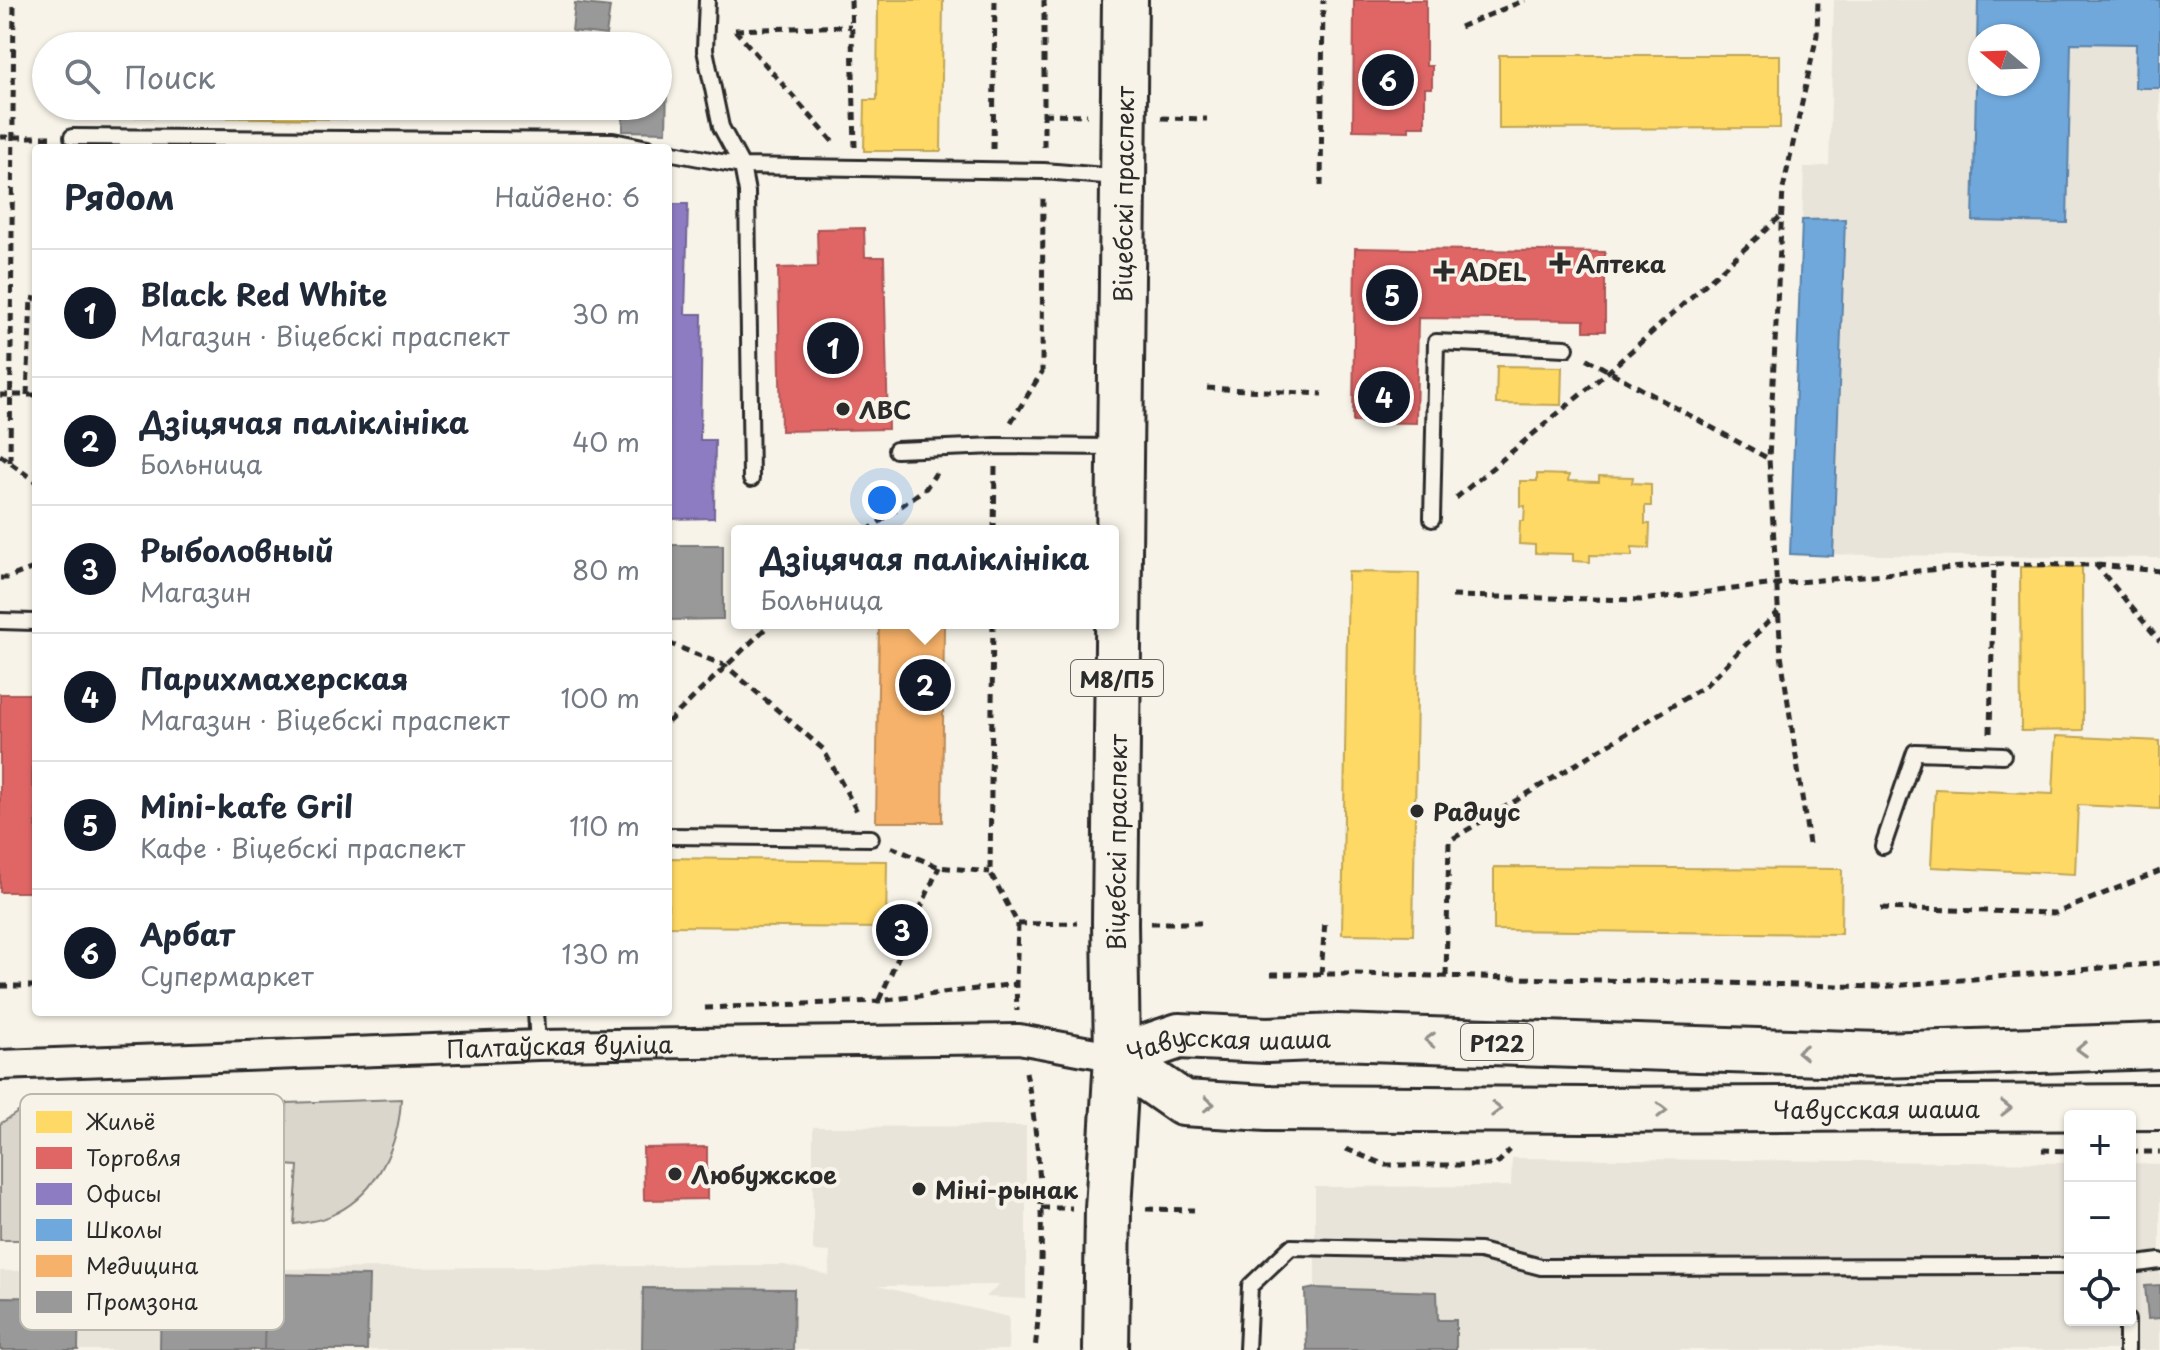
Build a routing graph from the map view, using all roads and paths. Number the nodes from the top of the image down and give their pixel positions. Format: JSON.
{"nodes":[{"id":1,"x":14,"y":0,"type":"edge"},
{"id":2,"x":707,"y":0,"type":"edge"},
{"id":3,"x":851,"y":0,"type":"edge"},
{"id":4,"x":995,"y":0,"type":"edge"},
{"id":5,"x":1044,"y":0,"type":"edge"},
{"id":6,"x":1125,"y":0,"type":"edge"},
{"id":7,"x":1323,"y":0,"type":"edge"},
{"id":8,"x":1525,"y":0,"type":"edge"},
{"id":9,"x":1818,"y":0,"type":"edge"},
{"id":10,"x":851,"y":26,"type":"junction"},
{"id":11,"x":1460,"y":27,"type":"dead end"},
{"id":12,"x":735,"y":30,"type":"junction"},
{"id":13,"x":706,"y":31,"type":"junction"},
{"id":14,"x":0,"y":137,"type":"edge"},
{"id":15,"x":12,"y":137,"type":"junction"},
{"id":16,"x":72,"y":137,"type":"joint"},
{"id":17,"x":628,"y":144,"type":"edge"},
{"id":18,"x":672,"y":153,"type":"edge"},
{"id":19,"x":742,"y":166,"type":"junction"},
{"id":20,"x":856,"y":168,"type":"junction"},
{"id":21,"x":992,"y":170,"type":"junction"},
{"id":22,"x":1044,"y":171,"type":"junction"},
{"id":23,"x":1123,"y":178,"type":"junction"},
{"id":24,"x":1321,"y":186,"type":"dead end"},
{"id":25,"x":1782,"y":216,"type":"junction"},
{"id":26,"x":32,"y":298,"type":"edge"},
{"id":27,"x":1566,"y":348,"type":"joint"},
{"id":28,"x":1609,"y":371,"type":"junction"},
{"id":29,"x":1207,"y":388,"type":"dead end"},
{"id":30,"x":1322,"y":394,"type":"dead end"},
{"id":31,"x":0,"y":395,"type":"edge"},
{"id":32,"x":9,"y":395,"type":"junction"},
{"id":33,"x":27,"y":395,"type":"junction"},
{"id":34,"x":32,"y":395,"type":"edge"},
{"id":35,"x":996,"y":446,"type":"junction"},
{"id":36,"x":954,"y":447,"type":"junction"},
{"id":37,"x":1119,"y":447,"type":"junction"},
{"id":38,"x":896,"y":450,"type":"dead end"},
{"id":39,"x":0,"y":455,"type":"edge"},
{"id":40,"x":1769,"y":459,"type":"junction"},
{"id":41,"x":10,"y":462,"type":"junction"},
{"id":42,"x":32,"y":479,"type":"edge"},
{"id":43,"x":751,"y":479,"type":"dead end"},
{"id":44,"x":1432,"y":519,"type":"joint"},
{"id":45,"x":875,"y":525,"type":"edge"},
{"id":46,"x":994,"y":525,"type":"edge"},
{"id":47,"x":1118,"y":525,"type":"edge"},
{"id":48,"x":1994,"y":564,"type":"junction"},
{"id":49,"x":2096,"y":565,"type":"junction"},
{"id":50,"x":32,"y":569,"type":"edge"},
{"id":51,"x":2160,"y":571,"type":"edge"},
{"id":52,"x":0,"y":578,"type":"edge"},
{"id":53,"x":1776,"y":584,"type":"junction"},
{"id":54,"x":1452,"y":596,"type":"dead end"},
{"id":55,"x":1779,"y":612,"type":"junction"},
{"id":56,"x":0,"y":621,"type":"edge"},
{"id":57,"x":32,"y":622,"type":"edge"},
{"id":58,"x":765,"y":629,"type":"edge"},
{"id":59,"x":993,"y":629,"type":"edge"},
{"id":60,"x":1117,"y":629,"type":"edge"},
{"id":61,"x":2160,"y":641,"type":"edge"},
{"id":62,"x":672,"y":645,"type":"edge"},
{"id":63,"x":726,"y":666,"type":"junction"},
{"id":64,"x":672,"y":718,"type":"edge"},
{"id":65,"x":1996,"y":754,"type":"joint"},
{"id":66,"x":672,"y":836,"type":"edge"},
{"id":67,"x":871,"y":838,"type":"junction"},
{"id":68,"x":1809,"y":844,"type":"dead end"},
{"id":69,"x":1883,"y":846,"type":"dead end"},
{"id":70,"x":939,"y":867,"type":"junction"},
{"id":71,"x":2160,"y":871,"type":"edge"},
{"id":72,"x":990,"y":872,"type":"junction"},
{"id":73,"x":1881,"y":908,"type":"dead end"},
{"id":74,"x":1325,"y":921,"type":"dead end"},
{"id":75,"x":2160,"y":963,"type":"edge"},
{"id":76,"x":1271,"y":974,"type":"dead end"},
{"id":77,"x":1321,"y":974,"type":"junction"},
{"id":78,"x":1446,"y":976,"type":"junction"},
{"id":79,"x":1016,"y":984,"type":"junction"},
{"id":80,"x":0,"y":986,"type":"edge"},
{"id":81,"x":32,"y":986,"type":"edge"},
{"id":82,"x":878,"y":1001,"type":"junction"},
{"id":83,"x":698,"y":1008,"type":"dead end"},
{"id":84,"x":536,"y":1016,"type":"edge"},
{"id":85,"x":1019,"y":1039,"type":"junction"},
{"id":86,"x":538,"y":1045,"type":"junction"},
{"id":87,"x":2160,"y":1046,"type":"edge"},
{"id":88,"x":1117,"y":1057,"type":"junction"},
{"id":89,"x":0,"y":1065,"type":"edge"},
{"id":90,"x":2160,"y":1107,"type":"edge"},
{"id":91,"x":2136,"y":1152,"type":"edge"},
{"id":92,"x":2160,"y":1152,"type":"edge"},
{"id":93,"x":2160,"y":1261,"type":"edge"},
{"id":94,"x":2136,"y":1264,"type":"edge"},
{"id":95,"x":2064,"y":1266,"type":"edge"},
{"id":96,"x":2127,"y":1326,"type":"edge"},
{"id":97,"x":1035,"y":1350,"type":"edge"},
{"id":98,"x":1106,"y":1350,"type":"edge"},
{"id":99,"x":1247,"y":1350,"type":"edge"},
{"id":100,"x":2127,"y":1350,"type":"edge"}],
"edges":[{"from":1,"to":15,"type":"path"},
{"from":2,"to":13,"type":"lane"},
{"from":3,"to":10,"type":"path"},
{"from":4,"to":21,"type":"path"},
{"from":5,"to":22,"type":"path"},
{"from":6,"to":23,"type":"main road","name":"Віцебскі праспект","number":"М8/П5"},
{"from":7,"to":24,"type":"path"},
{"from":8,"to":11,"type":"path"},
{"from":9,"to":25,"type":"path"},
{"from":10,"to":12,"type":"path"},
{"from":10,"to":20,"type":"path"},
{"from":12,"to":13,"type":"path"},
{"from":12,"to":20,"type":"path"},
{"from":13,"to":19,"type":"lane"},
{"from":14,"to":15,"type":"path"},
{"from":15,"to":16,"type":"path"},
{"from":15,"to":32,"type":"path"},
{"from":16,"to":17,"type":"lane"},
{"from":18,"to":19,"type":"lane"},
{"from":19,"to":20,"type":"lane"},
{"from":19,"to":43,"type":"lane"},
{"from":20,"to":21,"type":"lane"},
{"from":21,"to":22,"type":"lane"},
{"from":22,"to":23,"type":"lane"},
{"from":22,"to":35,"type":"path"},
{"from":23,"to":37,"type":"main road","name":"Віцебскі праспект","number":"М8/П5"},
{"from":25,"to":28,"type":"path"},
{"from":25,"to":40,"type":"path"},
{"from":26,"to":33,"type":"path"},
{"from":27,"to":28,"type":"path"},
{"from":27,"to":44,"type":"lane"},
{"from":28,"to":40,"type":"path"},
{"from":28,"to":44,"type":"path"},
{"from":29,"to":30,"type":"path"},
{"from":31,"to":32,"type":"path"},
{"from":32,"to":33,"type":"path"},
{"from":32,"to":41,"type":"path"},
{"from":33,"to":34,"type":"path"},
{"from":35,"to":36,"type":"lane"},
{"from":35,"to":37,"type":"lane"},
{"from":35,"to":46,"type":"path"},
{"from":36,"to":38,"type":"lane"},
{"from":36,"to":45,"type":"path"},
{"from":37,"to":47,"type":"main road","name":"Віцебскі праспект","number":"М8/П5"},
{"from":39,"to":41,"type":"path"},
{"from":40,"to":53,"type":"path"},
{"from":41,"to":42,"type":"path"},
{"from":48,"to":49,"type":"path"},
{"from":48,"to":53,"type":"path"},
{"from":48,"to":65,"type":"path"},
{"from":49,"to":51,"type":"path"},
{"from":49,"to":61,"type":"path"},
{"from":50,"to":52,"type":"path"},
{"from":53,"to":54,"type":"path"},
{"from":53,"to":55,"type":"path"},
{"from":55,"to":68,"type":"path"},
{"from":55,"to":78,"type":"path"},
{"from":56,"to":57,"type":"lane"},
{"from":58,"to":63,"type":"path"},
{"from":59,"to":72,"type":"path"},
{"from":60,"to":88,"type":"main road","name":"Віцебскі праспект","number":"М8/П5"},
{"from":62,"to":63,"type":"path"},
{"from":63,"to":64,"type":"path"},
{"from":63,"to":67,"type":"path"},
{"from":65,"to":69,"type":"lane"},
{"from":66,"to":67,"type":"lane"},
{"from":67,"to":70,"type":"path"},
{"from":70,"to":72,"type":"path"},
{"from":70,"to":82,"type":"path"},
{"from":71,"to":73,"type":"path"},
{"from":72,"to":79,"type":"path"},
{"from":74,"to":77,"type":"path"},
{"from":75,"to":78,"type":"path"},
{"from":76,"to":77,"type":"path"},
{"from":77,"to":78,"type":"path"},
{"from":79,"to":82,"type":"path"},
{"from":79,"to":85,"type":"path"},
{"from":80,"to":81,"type":"path"},
{"from":82,"to":83,"type":"path"},
{"from":84,"to":86,"type":"lane"},
{"from":85,"to":86,"type":"street","name":"Палтаўская вуліца"},
{"from":85,"to":88,"type":"street","name":"Палтаўская вуліца"},
{"from":85,"to":97,"type":"path"},
{"from":86,"to":89,"type":"street","name":"Палтаўская вуліца"},
{"from":87,"to":88,"type":"main road","name":"Чавусская шаша","number":"Р122","one_way":true},
{"from":88,"to":90,"type":"main road","name":"Чавусская шаша","one_way":true},
{"from":88,"to":98,"type":"main road","name":"Віцебскі праспект","number":"М8/П5"},
{"from":91,"to":92,"type":"path"},
{"from":93,"to":94,"type":"lane"},
{"from":95,"to":99,"type":"lane"},
{"from":96,"to":100,"type":"lane"}]}
